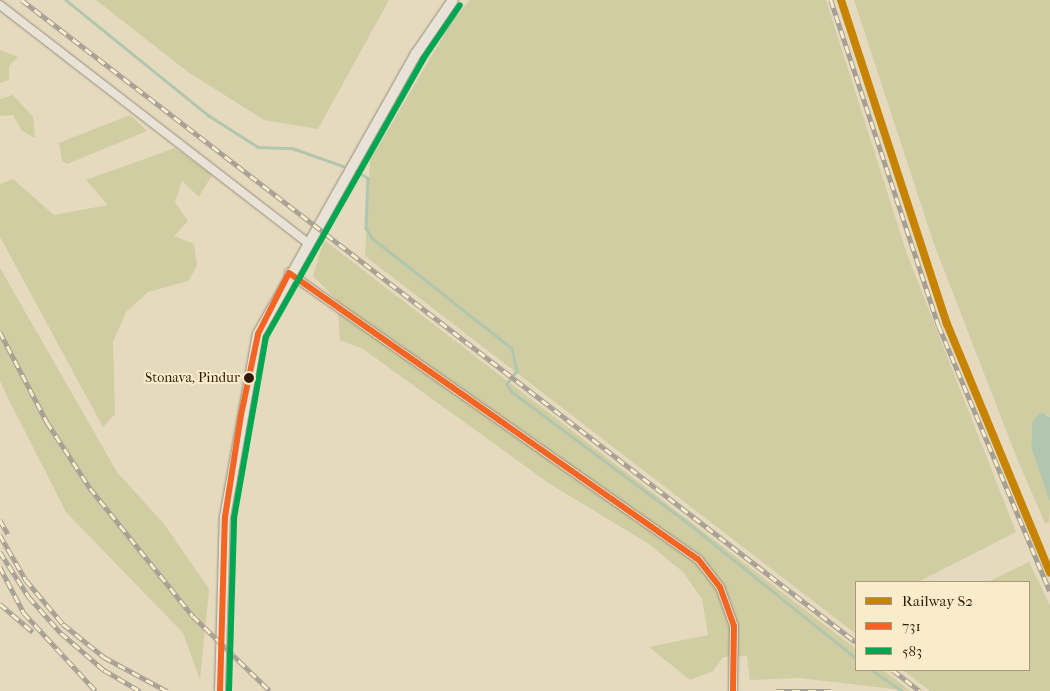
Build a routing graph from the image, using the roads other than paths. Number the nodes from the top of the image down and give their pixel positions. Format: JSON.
{"nodes":[{"id":1,"x":453,"y":0,"type":"edge"},
{"id":2,"x":0,"y":5,"type":"edge"},
{"id":3,"x":307,"y":242,"type":"junction"},
{"id":4,"x":290,"y":274,"type":"junction"},
{"id":5,"x":220,"y":691,"type":"edge"},
{"id":6,"x":733,"y":691,"type":"edge"}],
"edges":[{"from":1,"to":3,"type":"street"},
{"from":2,"to":3,"type":"street"},
{"from":3,"to":4,"type":"street"},
{"from":4,"to":5,"type":"street"},
{"from":4,"to":6,"type":"street"}]}
